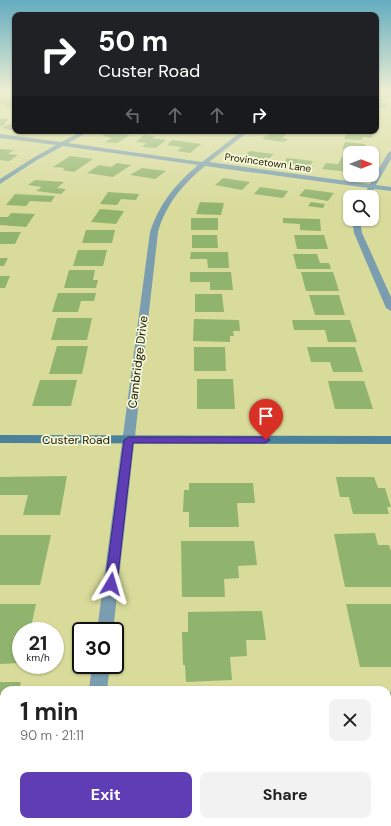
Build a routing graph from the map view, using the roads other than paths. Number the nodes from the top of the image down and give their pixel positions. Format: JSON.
{"nodes":[{"id":1,"x":82,"y":134,"type":"edge"},
{"id":2,"x":242,"y":134,"type":"edge"},
{"id":3,"x":0,"y":136,"type":"edge"},
{"id":4,"x":62,"y":145,"type":"junction"},
{"id":5,"x":391,"y":153,"type":"edge"},
{"id":6,"x":205,"y":164,"type":"junction"},
{"id":7,"x":0,"y":182,"type":"edge"},
{"id":8,"x":372,"y":186,"type":"junction"},
{"id":9,"x":391,"y":189,"type":"edge"},
{"id":10,"x":370,"y":190,"type":"edge"},
{"id":11,"x":357,"y":226,"type":"edge"},
{"id":12,"x":391,"y":308,"type":"edge"},
{"id":13,"x":0,"y":439,"type":"edge"},
{"id":14,"x":129,"y":440,"type":"junction"},
{"id":15,"x":391,"y":440,"type":"edge"},
{"id":16,"x":106,"y":622,"type":"edge"},
{"id":17,"x":100,"y":674,"type":"edge"},
{"id":18,"x":98,"y":686,"type":"edge"}],
"edges":[{"from":1,"to":4,"type":"street"},
{"from":2,"to":6,"type":"street","name":"Cambridge Drive"},
{"from":3,"to":4,"type":"street","name":"Provincetown Lane"},
{"from":4,"to":6,"type":"street","name":"Provincetown Lane"},
{"from":4,"to":7,"type":"street"},
{"from":5,"to":8,"type":"street"},
{"from":6,"to":8,"type":"street","name":"Provincetown Lane"},
{"from":6,"to":14,"type":"street","name":"Cambridge Drive"},
{"from":8,"to":9,"type":"street","name":"Provincetown Lane"},
{"from":8,"to":10,"type":"street"},
{"from":11,"to":12,"type":"street"},
{"from":13,"to":14,"type":"street","name":"Custer Road"},
{"from":14,"to":15,"type":"street","name":"Custer Road"},
{"from":14,"to":16,"type":"street","name":"Cambridge Drive"},
{"from":17,"to":18,"type":"street"}]}
